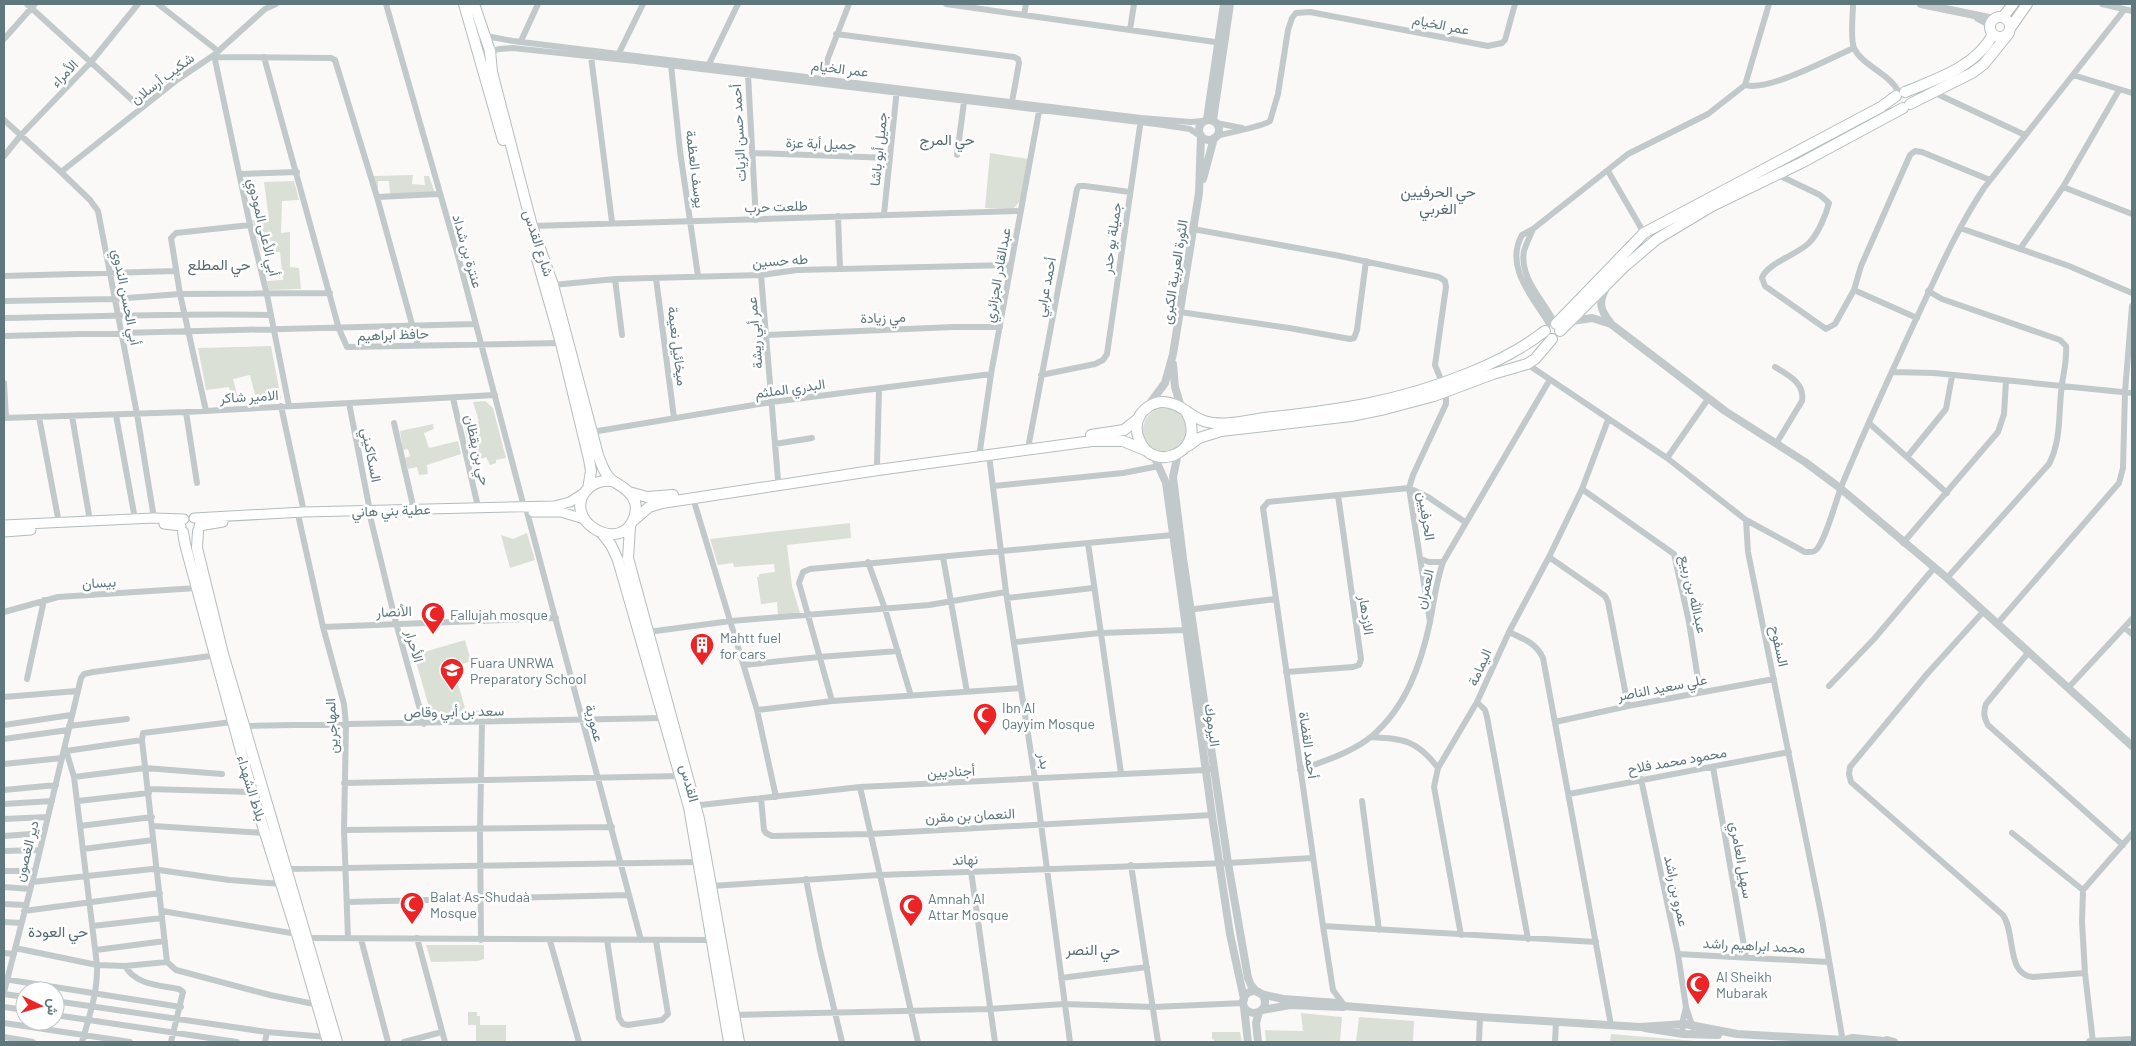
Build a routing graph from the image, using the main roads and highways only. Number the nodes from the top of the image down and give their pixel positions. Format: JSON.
{"nodes":[{"id":1,"x":464,"y":4,"type":"edge"},
{"id":2,"x":474,"y":4,"type":"edge"},
{"id":3,"x":2013,"y":4,"type":"edge"},
{"id":4,"x":2027,"y":4,"type":"edge"},
{"id":5,"x":1995,"y":24,"type":"junction"},
{"id":6,"x":2010,"y":30,"type":"junction"},
{"id":7,"x":1900,"y":93,"type":"junction"},
{"id":8,"x":1907,"y":106,"type":"junction"},
{"id":9,"x":1553,"y":327,"type":"junction"},
{"id":10,"x":1524,"y":345,"type":"junction"},
{"id":11,"x":1531,"y":362,"type":"junction"},
{"id":12,"x":1444,"y":388,"type":"junction"},
{"id":13,"x":1183,"y":408,"type":"junction"},
{"id":14,"x":1142,"y":413,"type":"junction"},
{"id":15,"x":1181,"y":450,"type":"junction"},
{"id":16,"x":985,"y":452,"type":"junction"},
{"id":17,"x":1150,"y":453,"type":"junction"},
{"id":18,"x":612,"y":481,"type":"junction"},
{"id":19,"x":586,"y":491,"type":"junction"},
{"id":20,"x":629,"y":492,"type":"junction"},
{"id":21,"x":526,"y":509,"type":"junction"},
{"id":22,"x":370,"y":514,"type":"junction"},
{"id":23,"x":584,"y":519,"type":"junction"},
{"id":24,"x":631,"y":524,"type":"junction"},
{"id":25,"x":4,"y":525,"type":"edge"},
{"id":26,"x":197,"y":525,"type":"junction"},
{"id":27,"x":183,"y":526,"type":"junction"},
{"id":28,"x":4,"y":532,"type":"edge"},
{"id":29,"x":601,"y":532,"type":"junction"},
{"id":30,"x":219,"y":655,"type":"junction"},
{"id":31,"x":692,"y":806,"type":"junction"},
{"id":32,"x":321,"y":1004,"type":"junction"},
{"id":33,"x":327,"y":1039,"type":"edge"},
{"id":34,"x":337,"y":1042,"type":"edge"},
{"id":35,"x":728,"y":1042,"type":"edge"},
{"id":36,"x":739,"y":1042,"type":"edge"}],
"edges":[{"from":1,"to":19,"type":"main road"},
{"from":2,"to":18,"type":"main road","name":"شارع القدس"},
{"from":3,"to":5,"type":"main road"},
{"from":4,"to":6,"type":"main road"},
{"from":5,"to":6,"type":"main road"},
{"from":5,"to":6,"type":"main road"},
{"from":5,"to":7,"type":"main road"},
{"from":6,"to":8,"type":"main road"},
{"from":7,"to":8,"type":"main road"},
{"from":7,"to":9,"type":"main road"},
{"from":8,"to":9,"type":"main road"},
{"from":9,"to":10,"type":"main road"},
{"from":9,"to":11,"type":"main road"},
{"from":10,"to":11,"type":"main road"},
{"from":10,"to":11,"type":"main road"},
{"from":10,"to":12,"type":"main road"},
{"from":11,"to":12,"type":"main road"},
{"from":12,"to":13,"type":"main road"},
{"from":12,"to":15,"type":"main road"},
{"from":13,"to":14,"type":"main road"},
{"from":13,"to":15,"type":"main road"},
{"from":14,"to":16,"type":"main road"},
{"from":14,"to":17,"type":"main road"},
{"from":15,"to":17,"type":"main road"},
{"from":16,"to":17,"type":"main road"},
{"from":16,"to":20,"type":"main road"},
{"from":16,"to":24,"type":"main road"},
{"from":18,"to":19,"type":"main road"},
{"from":18,"to":20,"type":"main road"},
{"from":19,"to":21,"type":"main road","name":"عطية بني هاني"},
{"from":19,"to":23,"type":"main road"},
{"from":20,"to":24,"type":"main road"},
{"from":21,"to":22,"type":"main road"},
{"from":21,"to":22,"type":"main road","name":"عطية بني هاني"},
{"from":21,"to":23,"type":"main road"},
{"from":22,"to":26,"type":"main road","name":"عطية بني هاني"},
{"from":23,"to":29,"type":"main road"},
{"from":24,"to":29,"type":"main road"},
{"from":24,"to":31,"type":"main road","name":"القدس"},
{"from":25,"to":27,"type":"main road"},
{"from":26,"to":27,"type":"main road"},
{"from":26,"to":27,"type":"main road"},
{"from":26,"to":30,"type":"main road"},
{"from":27,"to":28,"type":"main road"},
{"from":27,"to":30,"type":"main road","name":"بلاط الشهداء"},
{"from":29,"to":31,"type":"main road","name":"القدس"},
{"from":30,"to":32,"type":"main road"},
{"from":30,"to":32,"type":"main road","name":"بلاط الشهداء"},
{"from":31,"to":35,"type":"main road","name":"القدس"},
{"from":31,"to":36,"type":"main road","name":"القدس"},
{"from":32,"to":33,"type":"main road","name":"بلاط الشهداء"},
{"from":32,"to":34,"type":"main road"}]}
